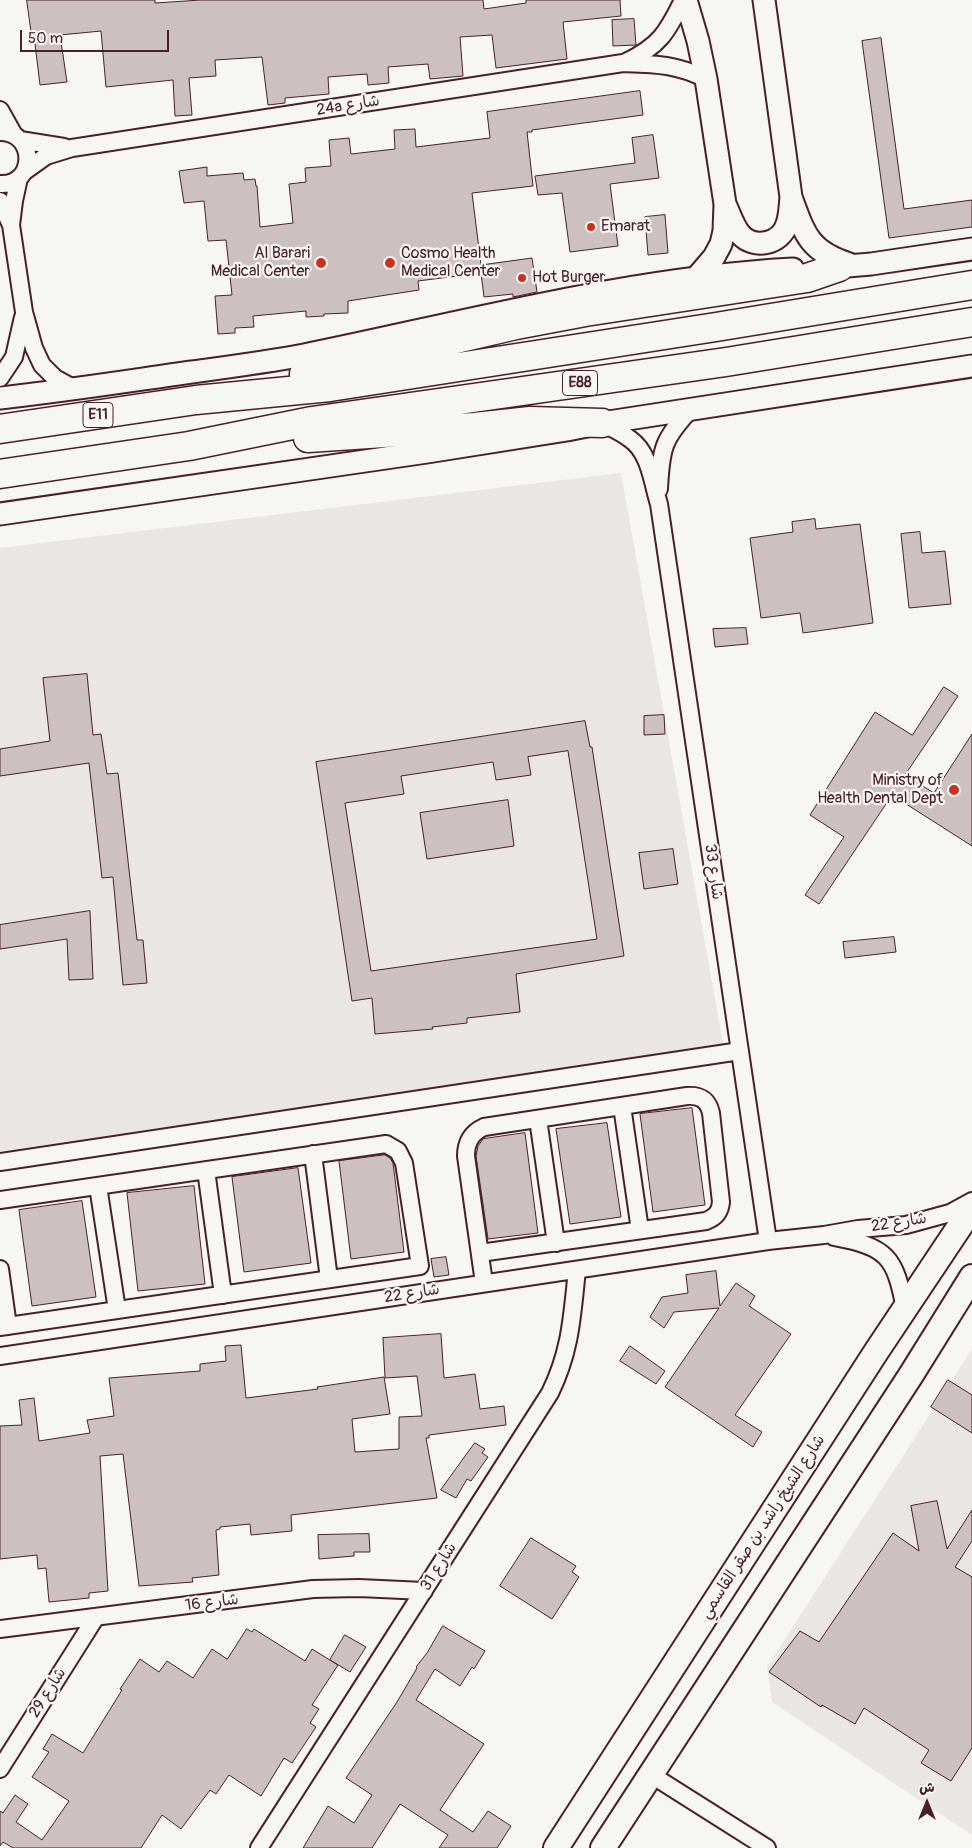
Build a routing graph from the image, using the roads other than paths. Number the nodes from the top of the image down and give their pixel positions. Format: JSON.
{"nodes":[{"id":1,"x":684,"y":0,"type":"edge"},
{"id":2,"x":764,"y":0,"type":"edge"},
{"id":3,"x":624,"y":64,"type":"junction"},
{"id":4,"x":706,"y":79,"type":"junction"},
{"id":5,"x":0,"y":110,"type":"edge"},
{"id":6,"x":11,"y":136,"type":"edge"},
{"id":7,"x":72,"y":148,"type":"junction"},
{"id":8,"x":22,"y":174,"type":"junction"},
{"id":9,"x":0,"y":184,"type":"edge"},
{"id":10,"x":791,"y":197,"type":"junction"},
{"id":11,"x":0,"y":201,"type":"edge"},
{"id":12,"x":725,"y":204,"type":"junction"},
{"id":13,"x":11,"y":225,"type":"junction"},
{"id":14,"x":972,"y":249,"type":"edge"},
{"id":15,"x":847,"y":266,"type":"junction"},
{"id":16,"x":696,"y":278,"type":"junction"},
{"id":17,"x":972,"y":285,"type":"edge"},
{"id":18,"x":24,"y":312,"type":"junction"},
{"id":19,"x":972,"y":322,"type":"edge"},
{"id":20,"x":972,"y":366,"type":"edge"},
{"id":21,"x":0,"y":378,"type":"edge"},
{"id":22,"x":75,"y":389,"type":"junction"},
{"id":23,"x":0,"y":398,"type":"edge"},
{"id":24,"x":196,"y":400,"type":"junction"},
{"id":25,"x":691,"y":409,"type":"junction"},
{"id":26,"x":602,"y":422,"type":"junction"},
{"id":27,"x":0,"y":429,"type":"edge"},
{"id":28,"x":189,"y":446,"type":"junction"},
{"id":29,"x":0,"y":474,"type":"edge"},
{"id":30,"x":658,"y":504,"type":"junction"},
{"id":31,"x":0,"y":514,"type":"edge"},
{"id":32,"x":740,"y":1051,"type":"junction"},
{"id":33,"x":622,"y":1106,"type":"junction"},
{"id":34,"x":538,"y":1119,"type":"junction"},
{"id":35,"x":313,"y":1154,"type":"junction"},
{"id":36,"x":0,"y":1162,"type":"edge"},
{"id":37,"x":206,"y":1170,"type":"junction"},
{"id":38,"x":98,"y":1186,"type":"junction"},
{"id":39,"x":0,"y":1200,"type":"edge"},
{"id":40,"x":972,"y":1201,"type":"edge"},
{"id":41,"x":972,"y":1208,"type":"edge"},
{"id":42,"x":640,"y":1230,"type":"junction"},
{"id":43,"x":824,"y":1235,"type":"junction"},
{"id":44,"x":768,"y":1241,"type":"junction"},
{"id":45,"x":556,"y":1242,"type":"junction"},
{"id":46,"x":480,"y":1253,"type":"junction"},
{"id":47,"x":420,"y":1266,"type":"junction"},
{"id":48,"x":0,"y":1269,"type":"edge"},
{"id":49,"x":577,"y":1270,"type":"junction"},
{"id":50,"x":972,"y":1277,"type":"edge"},
{"id":51,"x":329,"y":1280,"type":"junction"},
{"id":52,"x":484,"y":1283,"type":"junction"},
{"id":53,"x":424,"y":1292,"type":"junction"},
{"id":54,"x":223,"y":1295,"type":"junction"},
{"id":55,"x":905,"y":1309,"type":"junction"},
{"id":56,"x":117,"y":1310,"type":"junction"},
{"id":57,"x":4,"y":1327,"type":"edge"},
{"id":58,"x":0,"y":1356,"type":"edge"},
{"id":59,"x":424,"y":1591,"type":"junction"},
{"id":60,"x":96,"y":1618,"type":"junction"},
{"id":61,"x":0,"y":1629,"type":"edge"},
{"id":62,"x":0,"y":1769,"type":"edge"},
{"id":63,"x":650,"y":1774,"type":"junction"},
{"id":64,"x":259,"y":1848,"type":"edge"},
{"id":65,"x":556,"y":1848,"type":"edge"},
{"id":66,"x":602,"y":1848,"type":"edge"},
{"id":67,"x":767,"y":1848,"type":"edge"}],
"edges":[{"from":1,"to":3,"type":"street","name":"24a شارع"},
{"from":1,"to":4,"type":"street"},
{"from":2,"to":10,"type":"street"},
{"from":3,"to":4,"type":"street","name":"24a شارع"},
{"from":3,"to":7,"type":"street","name":"24a شارع"},
{"from":4,"to":12,"type":"street"},
{"from":5,"to":6,"type":"street"},
{"from":6,"to":7,"type":"street","name":"24a شارع"},
{"from":6,"to":8,"type":"street"},
{"from":7,"to":8,"type":"street","name":"24a شارع"},
{"from":8,"to":9,"type":"street","name":"24a شارع"},
{"from":8,"to":13,"type":"street"},
{"from":10,"to":12,"type":"street"},
{"from":10,"to":15,"type":"street"},
{"from":11,"to":13,"type":"street"},
{"from":12,"to":16,"type":"street"},
{"from":13,"to":18,"type":"street"},
{"from":14,"to":15,"type":"street"},
{"from":15,"to":16,"type":"street"},
{"from":15,"to":24,"type":"highway"},
{"from":16,"to":22,"type":"street"},
{"from":17,"to":24,"type":"highway","number":"E88"},
{"from":18,"to":21,"type":"street"},
{"from":18,"to":22,"type":"street"},
{"from":19,"to":28,"type":"highway","number":"E88"},
{"from":20,"to":25,"type":"street"},
{"from":22,"to":23,"type":"street"},
{"from":24,"to":27,"type":"highway","number":"E11"},
{"from":25,"to":26,"type":"street"},
{"from":25,"to":30,"type":"street","name":"شارع 33"},
{"from":26,"to":28,"type":"highway"},
{"from":26,"to":30,"type":"street","name":"شارع 33"},
{"from":26,"to":31,"type":"street"},
{"from":28,"to":29,"type":"highway"},
{"from":30,"to":32,"type":"street","name":"شارع 33"},
{"from":32,"to":36,"type":"street"},
{"from":32,"to":44,"type":"street","name":"شارع 33"},
{"from":33,"to":34,"type":"street"},
{"from":33,"to":42,"type":"street"},
{"from":33,"to":42,"type":"street"},
{"from":34,"to":45,"type":"street"},
{"from":34,"to":46,"type":"street"},
{"from":35,"to":37,"type":"street"},
{"from":35,"to":47,"type":"street"},
{"from":35,"to":51,"type":"street"},
{"from":37,"to":38,"type":"street"},
{"from":37,"to":54,"type":"street"},
{"from":38,"to":39,"type":"street"},
{"from":38,"to":56,"type":"street"},
{"from":40,"to":43,"type":"street","name":"شارع 22"},
{"from":41,"to":55,"type":"main road","name":"شارع الشيخ راشد بن صقر القاسمي"},
{"from":42,"to":45,"type":"street"},
{"from":43,"to":44,"type":"street","name":"شارع 22"},
{"from":43,"to":55,"type":"street","name":"شارع 22"},
{"from":44,"to":49,"type":"street","name":"شارع 22"},
{"from":45,"to":46,"type":"street"},
{"from":46,"to":52,"type":"street"},
{"from":47,"to":51,"type":"street"},
{"from":47,"to":53,"type":"street"},
{"from":48,"to":57,"type":"street"},
{"from":49,"to":52,"type":"street","name":"شارع 22"},
{"from":49,"to":59,"type":"street","name":"شارع 31"},
{"from":50,"to":63,"type":"main road"},
{"from":51,"to":54,"type":"street"},
{"from":52,"to":53,"type":"street","name":"شارع 22"},
{"from":53,"to":58,"type":"street","name":"شارع 22"},
{"from":54,"to":56,"type":"street"},
{"from":55,"to":65,"type":"main road","name":"شارع الشيخ راشد بن صقر القاسمي"},
{"from":56,"to":57,"type":"street"},
{"from":59,"to":60,"type":"street","name":"شارع 16"},
{"from":59,"to":64,"type":"street","name":"شارع 31"},
{"from":60,"to":61,"type":"street","name":"شارع 16"},
{"from":60,"to":62,"type":"street","name":"شارع 29"},
{"from":63,"to":66,"type":"main road"},
{"from":63,"to":67,"type":"street"}]}
